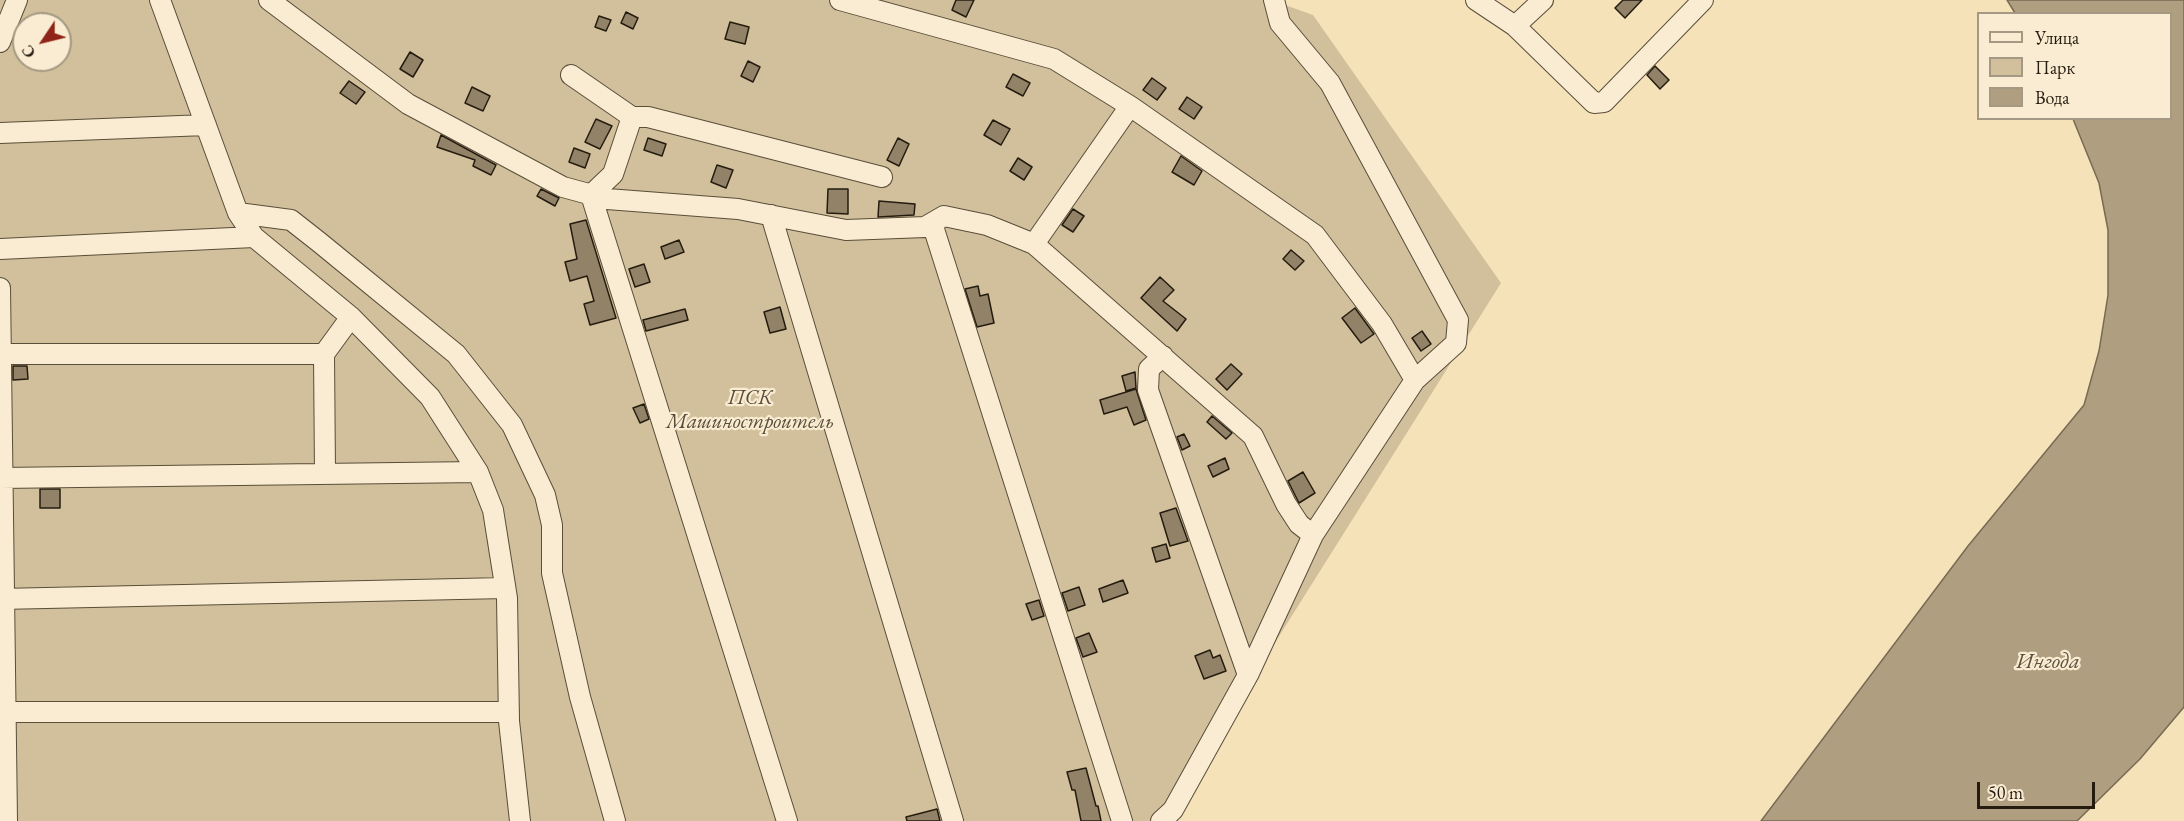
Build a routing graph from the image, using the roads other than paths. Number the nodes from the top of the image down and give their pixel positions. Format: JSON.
{"nodes":[{"id":1,"x":17,"y":0,"type":"edge"},
{"id":2,"x":160,"y":0,"type":"edge"},
{"id":3,"x":269,"y":0,"type":"edge"},
{"id":4,"x":840,"y":0,"type":"edge"},
{"id":5,"x":1274,"y":0,"type":"edge"},
{"id":6,"x":1476,"y":0,"type":"edge"},
{"id":7,"x":1543,"y":0,"type":"edge"},
{"id":8,"x":1703,"y":0,"type":"edge"},
{"id":9,"x":1515,"y":27,"type":"junction"},
{"id":10,"x":2,"y":32,"type":"edge"},
{"id":11,"x":571,"y":75,"type":"dead end"},
{"id":12,"x":1130,"y":106,"type":"junction"},
{"id":13,"x":632,"y":117,"type":"junction"},
{"id":14,"x":206,"y":125,"type":"junction"},
{"id":15,"x":0,"y":133,"type":"edge"},
{"id":16,"x":882,"y":177,"type":"dead end"},
{"id":17,"x":591,"y":195,"type":"junction"},
{"id":18,"x":238,"y":213,"type":"junction"},
{"id":19,"x":771,"y":215,"type":"junction"},
{"id":20,"x":932,"y":223,"type":"junction"},
{"id":21,"x":254,"y":237,"type":"junction"},
{"id":22,"x":1034,"y":244,"type":"junction"},
{"id":23,"x":0,"y":249,"type":"edge"},
{"id":24,"x":0,"y":288,"type":"edge"},
{"id":25,"x":351,"y":317,"type":"junction"},
{"id":26,"x":1,"y":354,"type":"edge"},
{"id":27,"x":324,"y":354,"type":"junction"},
{"id":28,"x":1163,"y":356,"type":"junction"},
{"id":29,"x":1415,"y":380,"type":"junction"},
{"id":30,"x":478,"y":472,"type":"junction"},
{"id":31,"x":324,"y":474,"type":"junction"},
{"id":32,"x":1,"y":478,"type":"edge"},
{"id":33,"x":1313,"y":534,"type":"junction"},
{"id":34,"x":505,"y":588,"type":"junction"},
{"id":35,"x":2,"y":599,"type":"edge"},
{"id":36,"x":1248,"y":675,"type":"junction"},
{"id":37,"x":3,"y":712,"type":"edge"},
{"id":38,"x":509,"y":712,"type":"junction"},
{"id":39,"x":8,"y":821,"type":"edge"},
{"id":40,"x":520,"y":821,"type":"edge"},
{"id":41,"x":615,"y":821,"type":"edge"},
{"id":42,"x":787,"y":821,"type":"edge"},
{"id":43,"x":953,"y":821,"type":"edge"},
{"id":44,"x":1122,"y":821,"type":"edge"},
{"id":45,"x":1161,"y":821,"type":"edge"}],
"edges":[{"from":1,"to":10,"type":"street"},
{"from":2,"to":14,"type":"street"},
{"from":3,"to":17,"type":"street"},
{"from":4,"to":12,"type":"street"},
{"from":5,"to":29,"type":"street"},
{"from":6,"to":9,"type":"street"},
{"from":7,"to":9,"type":"street"},
{"from":8,"to":9,"type":"street"},
{"from":11,"to":13,"type":"street"},
{"from":12,"to":22,"type":"street"},
{"from":12,"to":29,"type":"street"},
{"from":13,"to":16,"type":"street"},
{"from":13,"to":17,"type":"street"},
{"from":14,"to":15,"type":"street"},
{"from":14,"to":18,"type":"street"},
{"from":17,"to":19,"type":"street"},
{"from":17,"to":42,"type":"street"},
{"from":18,"to":21,"type":"street"},
{"from":18,"to":41,"type":"street"},
{"from":19,"to":20,"type":"street"},
{"from":19,"to":43,"type":"street"},
{"from":20,"to":22,"type":"street"},
{"from":20,"to":44,"type":"street"},
{"from":21,"to":23,"type":"street"},
{"from":21,"to":25,"type":"street"},
{"from":22,"to":28,"type":"street"},
{"from":24,"to":26,"type":"street"},
{"from":25,"to":27,"type":"street"},
{"from":25,"to":30,"type":"street"},
{"from":26,"to":27,"type":"street"},
{"from":26,"to":32,"type":"street"},
{"from":27,"to":31,"type":"street"},
{"from":28,"to":33,"type":"street"},
{"from":28,"to":36,"type":"street"},
{"from":29,"to":33,"type":"street"},
{"from":30,"to":31,"type":"street"},
{"from":30,"to":34,"type":"street"},
{"from":31,"to":32,"type":"street"},
{"from":32,"to":35,"type":"street"},
{"from":33,"to":36,"type":"street"},
{"from":34,"to":35,"type":"street"},
{"from":34,"to":38,"type":"street"},
{"from":35,"to":37,"type":"street"},
{"from":36,"to":45,"type":"street"},
{"from":37,"to":38,"type":"street"},
{"from":37,"to":39,"type":"street"},
{"from":38,"to":40,"type":"street"}]}
